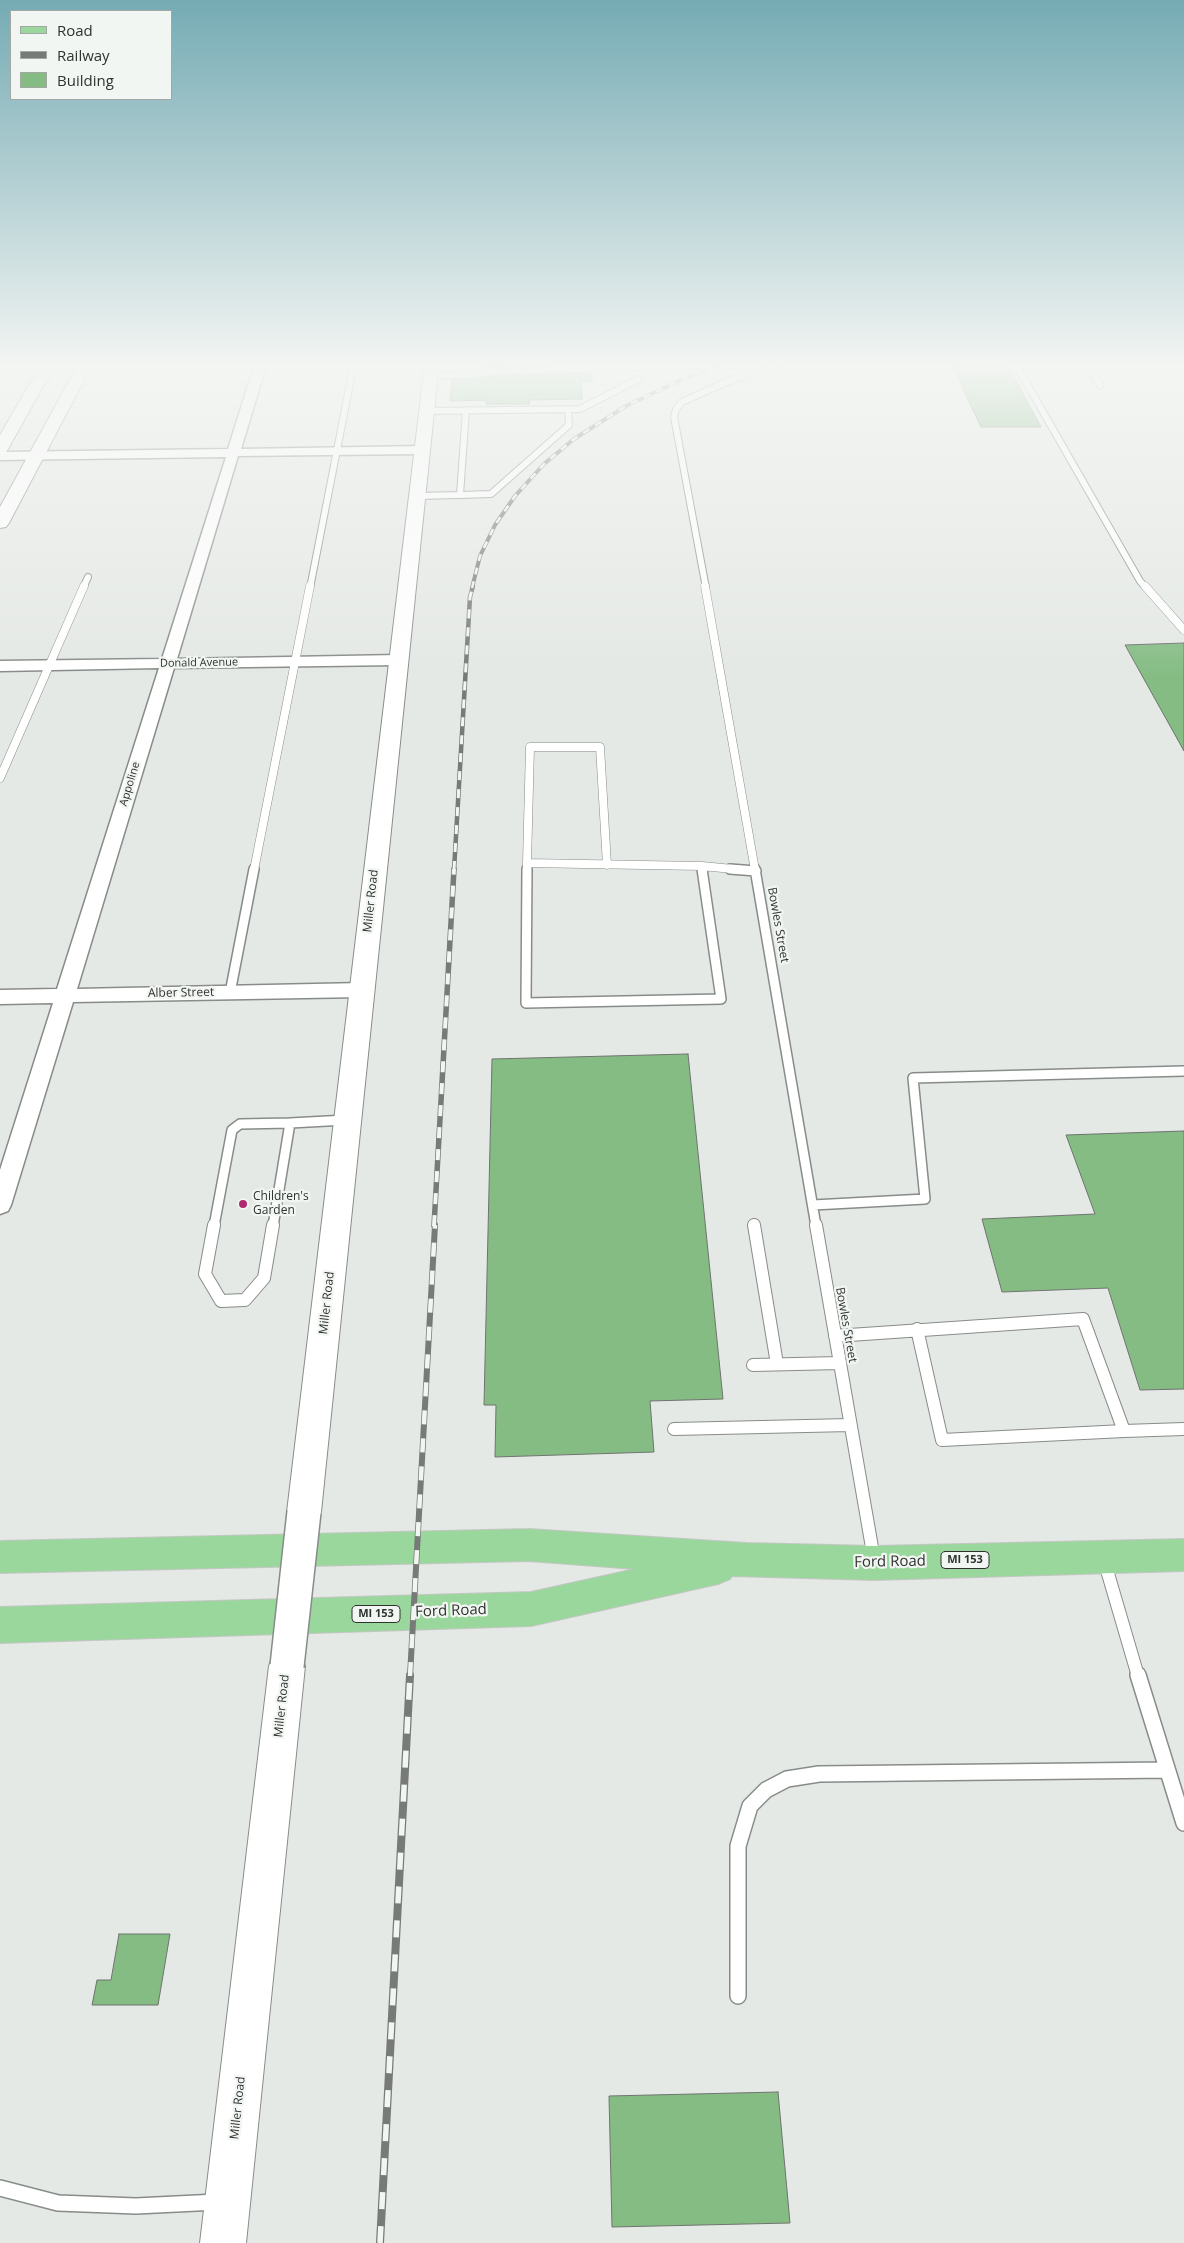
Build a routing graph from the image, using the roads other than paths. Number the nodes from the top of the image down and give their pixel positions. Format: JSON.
{"nodes":[{"id":1,"x":30,"y":468,"type":"edge"},
{"id":2,"x":228,"y":468,"type":"edge"},
{"id":3,"x":334,"y":468,"type":"edge"},
{"id":4,"x":419,"y":468,"type":"edge"},
{"id":5,"x":462,"y":468,"type":"edge"},
{"id":6,"x":521,"y":468,"type":"edge"},
{"id":7,"x":683,"y":468,"type":"edge"},
{"id":8,"x":1075,"y":468,"type":"edge"},
{"id":9,"x":460,"y":495,"type":"junction"},
{"id":10,"x":417,"y":496,"type":"junction"},
{"id":11,"x":0,"y":523,"type":"edge"},
{"id":12,"x":88,"y":577,"type":"dead end"},
{"id":13,"x":1184,"y":630,"type":"edge"},
{"id":14,"x":398,"y":660,"type":"junction"},
{"id":15,"x":295,"y":662,"type":"junction"},
{"id":16,"x":167,"y":664,"type":"junction"},
{"id":17,"x":0,"y":666,"type":"edge"},
{"id":18,"x":50,"y":666,"type":"junction"},
{"id":19,"x":0,"y":778,"type":"edge"},
{"id":20,"x":527,"y":862,"type":"junction"},
{"id":21,"x":607,"y":865,"type":"junction"},
{"id":22,"x":702,"y":866,"type":"junction"},
{"id":23,"x":756,"y":871,"type":"junction"},
{"id":24,"x":362,"y":990,"type":"junction"},
{"id":25,"x":230,"y":992,"type":"junction"},
{"id":26,"x":65,"y":995,"type":"junction"},
{"id":27,"x":0,"y":997,"type":"edge"},
{"id":28,"x":1184,"y":1071,"type":"edge"},
{"id":29,"x":347,"y":1120,"type":"junction"},
{"id":30,"x":290,"y":1123,"type":"junction"},
{"id":31,"x":0,"y":1205,"type":"edge"},
{"id":32,"x":813,"y":1205,"type":"junction"},
{"id":33,"x":754,"y":1225,"type":"dead end"},
{"id":34,"x":917,"y":1329,"type":"junction"},
{"id":35,"x":835,"y":1336,"type":"junction"},
{"id":36,"x":839,"y":1363,"type":"junction"},
{"id":37,"x":777,"y":1364,"type":"junction"},
{"id":38,"x":753,"y":1365,"type":"dead end"},
{"id":39,"x":850,"y":1425,"type":"junction"},
{"id":40,"x":674,"y":1429,"type":"dead end"},
{"id":41,"x":1184,"y":1429,"type":"edge"},
{"id":42,"x":1124,"y":1431,"type":"junction"},
{"id":43,"x":1184,"y":1554,"type":"edge"},
{"id":44,"x":1103,"y":1556,"type":"junction"},
{"id":45,"x":0,"y":1557,"type":"edge"},
{"id":46,"x":746,"y":1560,"type":"junction"},
{"id":47,"x":875,"y":1563,"type":"junction"},
{"id":48,"x":0,"y":1625,"type":"edge"},
{"id":49,"x":1167,"y":1770,"type":"junction"},
{"id":50,"x":1184,"y":1823,"type":"edge"},
{"id":51,"x":738,"y":1996,"type":"dead end"},
{"id":52,"x":0,"y":2188,"type":"edge"},
{"id":53,"x":228,"y":2201,"type":"junction"},
{"id":54,"x":223,"y":2243,"type":"edge"}],
"edges":[{"from":1,"to":11,"type":"street"},
{"from":2,"to":16,"type":"street","name":"Appoline"},
{"from":3,"to":15,"type":"lane"},
{"from":4,"to":10,"type":"street","name":"Miller Road"},
{"from":5,"to":9,"type":"lane"},
{"from":6,"to":9,"type":"lane"},
{"from":7,"to":23,"type":"lane","name":"Bowles Street"},
{"from":8,"to":13,"type":"lane"},
{"from":9,"to":10,"type":"lane"},
{"from":10,"to":14,"type":"street","name":"Miller Road"},
{"from":12,"to":18,"type":"lane"},
{"from":14,"to":15,"type":"street","name":"Donald Avenue"},
{"from":14,"to":24,"type":"street","name":"Miller Road"},
{"from":15,"to":16,"type":"street","name":"Donald Avenue"},
{"from":15,"to":25,"type":"lane"},
{"from":16,"to":18,"type":"street","name":"Donald Avenue"},
{"from":16,"to":26,"type":"street","name":"Appoline"},
{"from":17,"to":18,"type":"street","name":"Donald Avenue"},
{"from":18,"to":19,"type":"lane"},
{"from":20,"to":21,"type":"lane"},
{"from":20,"to":21,"type":"lane"},
{"from":20,"to":22,"type":"lane"},
{"from":21,"to":22,"type":"lane"},
{"from":22,"to":23,"type":"lane"},
{"from":23,"to":32,"type":"lane","name":"Bowles Street"},
{"from":24,"to":25,"type":"street","name":"Alber Street"},
{"from":24,"to":29,"type":"street","name":"Miller Road"},
{"from":25,"to":26,"type":"street","name":"Alber Street"},
{"from":26,"to":27,"type":"street","name":"Alber Street"},
{"from":26,"to":31,"type":"street","name":"Appoline"},
{"from":28,"to":32,"type":"lane"},
{"from":29,"to":30,"type":"lane"},
{"from":29,"to":53,"type":"street","name":"Miller Road","bridge":true},
{"from":30,"to":30,"type":"lane"},
{"from":32,"to":35,"type":"lane","name":"Bowles Street"},
{"from":33,"to":37,"type":"lane"},
{"from":34,"to":35,"type":"lane"},
{"from":34,"to":42,"type":"lane"},
{"from":34,"to":42,"type":"lane"},
{"from":35,"to":36,"type":"lane","name":"Bowles Street"},
{"from":36,"to":37,"type":"lane"},
{"from":36,"to":39,"type":"lane","name":"Bowles Street"},
{"from":37,"to":38,"type":"lane"},
{"from":39,"to":40,"type":"lane"},
{"from":39,"to":47,"type":"lane","name":"Bowles Street"},
{"from":41,"to":42,"type":"lane"},
{"from":43,"to":44,"type":"main road","name":"Ford Road","number":"MI 153"},
{"from":44,"to":47,"type":"main road","name":"Ford Road","number":"MI 153"},
{"from":44,"to":49,"type":"lane"},
{"from":45,"to":46,"type":"main road","name":"Ford Road","number":"MI 153"},
{"from":46,"to":47,"type":"main road","name":"Ford Road","number":"MI 153"},
{"from":46,"to":48,"type":"main road","name":"Ford Road","number":"MI 153"},
{"from":49,"to":50,"type":"lane"},
{"from":49,"to":51,"type":"lane"},
{"from":52,"to":53,"type":"lane"},
{"from":53,"to":54,"type":"street","name":"Miller Road"}]}
